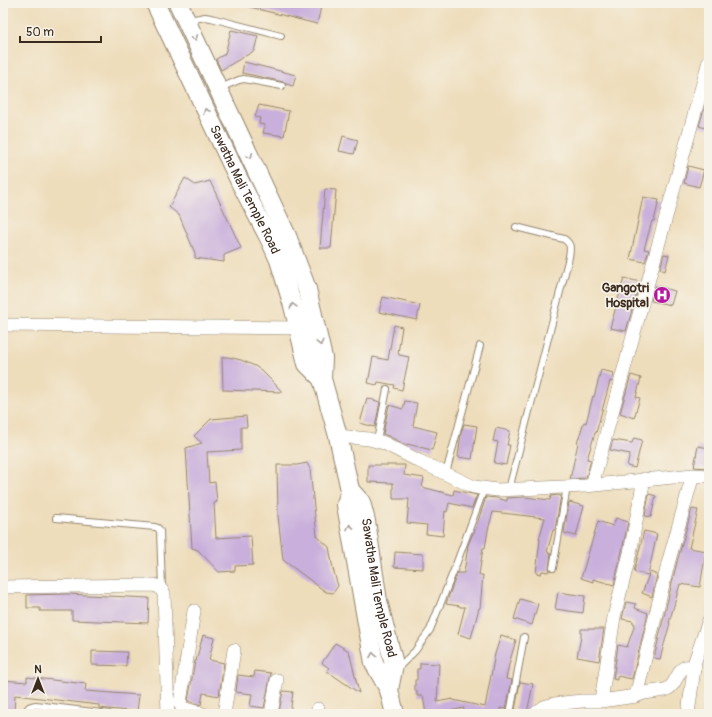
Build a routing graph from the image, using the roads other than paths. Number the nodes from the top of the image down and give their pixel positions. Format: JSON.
{"nodes":[{"id":1,"x":155,"y":3,"type":"edge"},
{"id":2,"x":178,"y":3,"type":"edge"},
{"id":3,"x":186,"y":20,"type":"junction"},
{"id":4,"x":281,"y":36,"type":"dead end"},
{"id":5,"x":709,"y":61,"type":"edge"},
{"id":6,"x":282,"y":86,"type":"dead end"},
{"id":7,"x":218,"y":89,"type":"junction"},
{"id":8,"x":516,"y":227,"type":"dead end"},
{"id":9,"x":3,"y":325,"type":"edge"},
{"id":10,"x":299,"y":328,"type":"junction"},
{"id":11,"x":480,"y":346,"type":"dead end"},
{"id":12,"x":322,"y":379,"type":"junction"},
{"id":13,"x":387,"y":389,"type":"dead end"},
{"id":14,"x":338,"y":436,"type":"junction"},
{"id":15,"x":376,"y":441,"type":"junction"},
{"id":16,"x":446,"y":473,"type":"junction"},
{"id":17,"x":693,"y":474,"type":"junction"},
{"id":18,"x":709,"y":476,"type":"edge"},
{"id":19,"x":644,"y":479,"type":"junction"},
{"id":20,"x":592,"y":485,"type":"junction"},
{"id":21,"x":567,"y":486,"type":"junction"},
{"id":22,"x":484,"y":489,"type":"junction"},
{"id":23,"x":509,"y":489,"type":"junction"},
{"id":24,"x":56,"y":518,"type":"dead end"},
{"id":25,"x":553,"y":568,"type":"dead end"},
{"id":26,"x":3,"y":587,"type":"edge"},
{"id":27,"x":162,"y":589,"type":"junction"},
{"id":28,"x":194,"y":612,"type":"dead end"},
{"id":29,"x":709,"y":620,"type":"edge"},
{"id":30,"x":524,"y":637,"type":"dead end"},
{"id":31,"x":234,"y":650,"type":"dead end"},
{"id":32,"x":695,"y":666,"type":"junction"},
{"id":33,"x":277,"y":680,"type":"dead end"},
{"id":34,"x":390,"y":682,"type":"junction"},
{"id":35,"x":636,"y":696,"type":"junction"},
{"id":36,"x":601,"y":701,"type":"junction"},
{"id":37,"x":26,"y":714,"type":"edge"},
{"id":38,"x":100,"y":714,"type":"edge"},
{"id":39,"x":109,"y":714,"type":"edge"},
{"id":40,"x":168,"y":714,"type":"edge"},
{"id":41,"x":203,"y":714,"type":"edge"},
{"id":42,"x":224,"y":714,"type":"edge"},
{"id":43,"x":271,"y":714,"type":"edge"},
{"id":44,"x":395,"y":714,"type":"edge"},
{"id":45,"x":510,"y":714,"type":"edge"},
{"id":46,"x":535,"y":714,"type":"edge"},
{"id":47,"x":688,"y":714,"type":"edge"}],
"edges":[{"from":10,"to":1,"type":"street","name":"Sawatha Mali Temple Road","one_way":true},
{"from":2,"to":3,"type":"street","name":"Sawatha Mali Temple Road"},
{"from":3,"to":4,"type":"lane"},
{"from":3,"to":7,"type":"street","name":"Sawatha Mali Temple Road","one_way":true},
{"from":5,"to":20,"type":"street"},
{"from":6,"to":7,"type":"lane"},
{"from":7,"to":12,"type":"street","name":"Sawatha Mali Temple Road","one_way":true},
{"from":8,"to":23,"type":"lane"},
{"from":9,"to":10,"type":"street"},
{"from":10,"to":12,"type":"street","name":"Sawatha Mali Temple Road"},
{"from":11,"to":16,"type":"lane"},
{"from":12,"to":14,"type":"street","name":"Sawatha Mali Temple Road"},
{"from":13,"to":15,"type":"lane"},
{"from":14,"to":15,"type":"street"},
{"from":14,"to":34,"type":"street","name":"Sawatha Mali Temple Road"},
{"from":15,"to":16,"type":"street"},
{"from":16,"to":22,"type":"street"},
{"from":17,"to":18,"type":"street"},
{"from":17,"to":19,"type":"street"},
{"from":17,"to":35,"type":"street"},
{"from":19,"to":20,"type":"street"},
{"from":19,"to":36,"type":"street"},
{"from":20,"to":21,"type":"street"},
{"from":21,"to":23,"type":"street"},
{"from":21,"to":25,"type":"lane"},
{"from":22,"to":23,"type":"street"},
{"from":22,"to":34,"type":"lane"},
{"from":24,"to":27,"type":"lane"},
{"from":26,"to":27,"type":"street"},
{"from":27,"to":40,"type":"street"},
{"from":28,"to":41,"type":"street"},
{"from":29,"to":32,"type":"street"},
{"from":30,"to":45,"type":"lane"},
{"from":31,"to":42,"type":"street"},
{"from":32,"to":35,"type":"street"},
{"from":32,"to":47,"type":"street"},
{"from":33,"to":43,"type":"street"},
{"from":34,"to":44,"type":"street","name":"Sawatha Mali Temple Road"},
{"from":35,"to":36,"type":"street"},
{"from":36,"to":46,"type":"street"},
{"from":37,"to":38,"type":"lane"},
{"from":38,"to":39,"type":"lane"}]}
